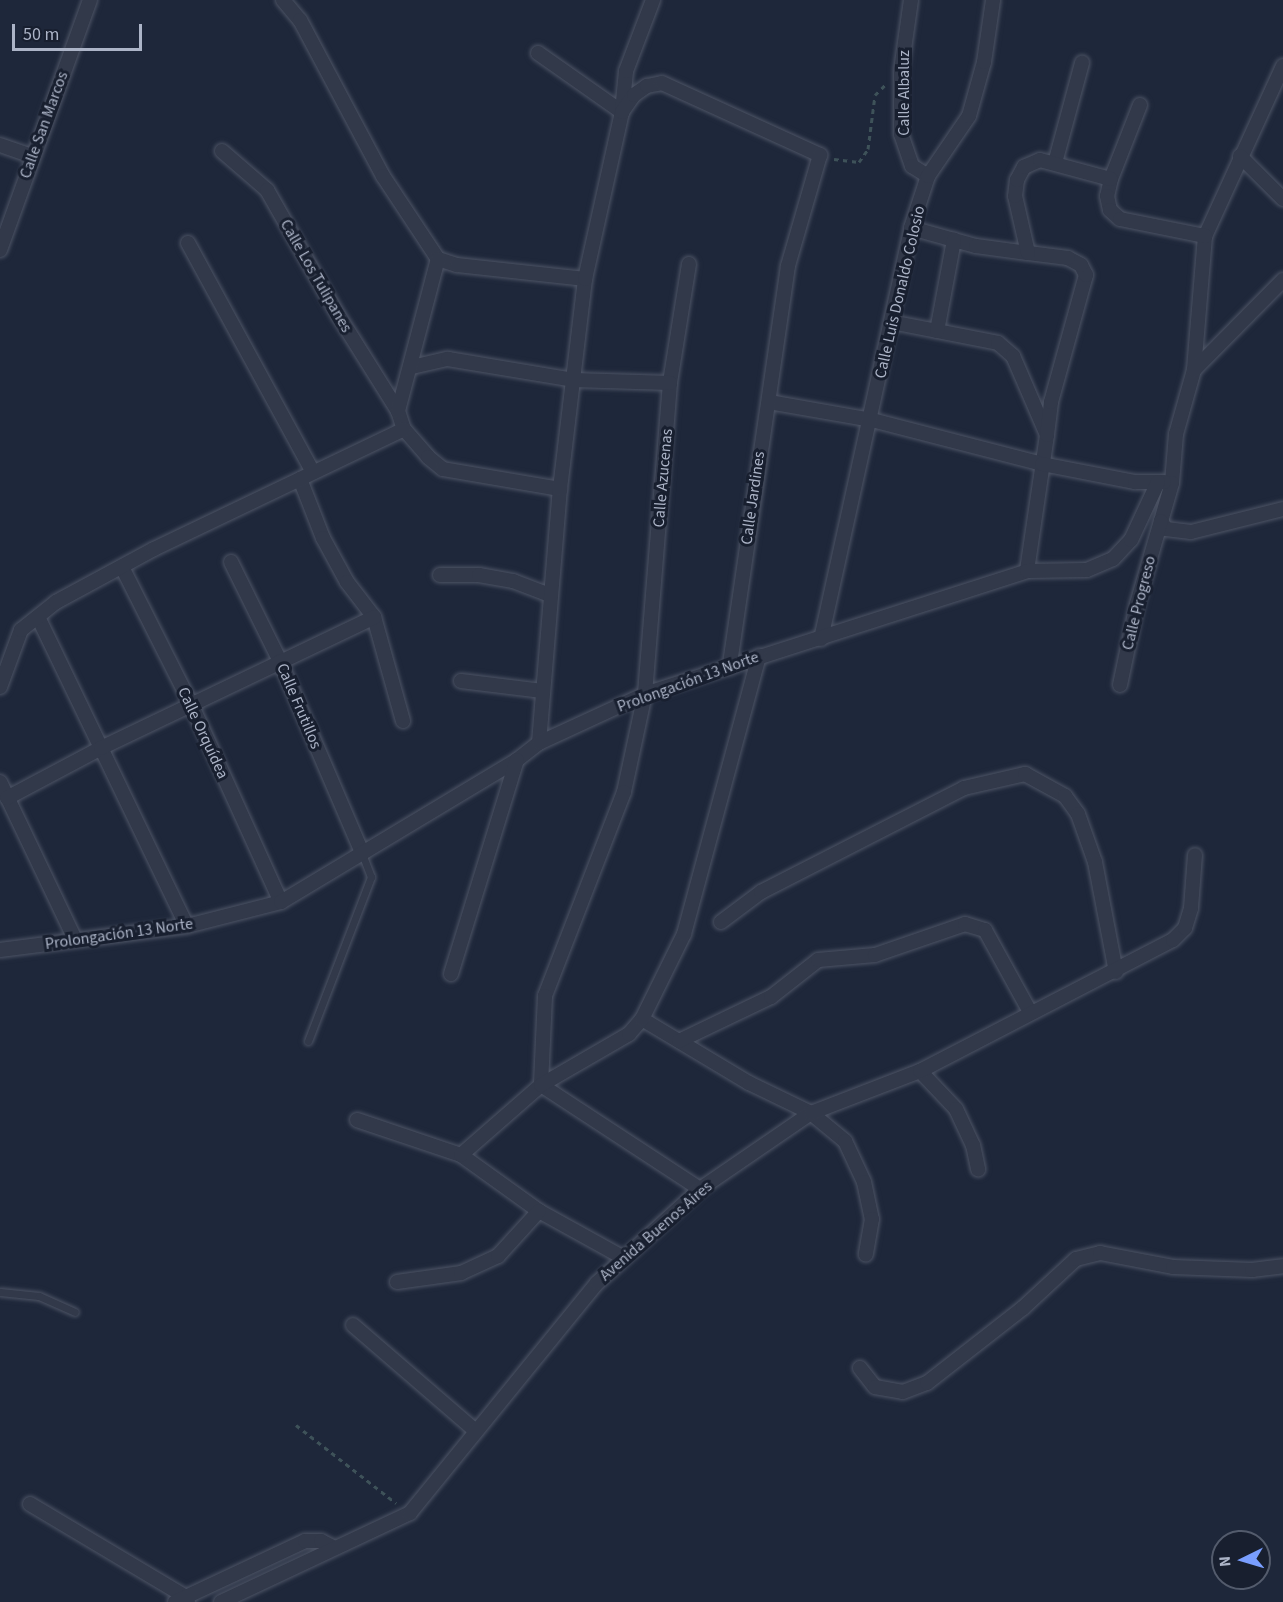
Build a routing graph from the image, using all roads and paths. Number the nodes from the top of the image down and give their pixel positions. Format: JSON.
{"nodes":[{"id":1,"x":90,"y":0,"type":"edge"},
{"id":2,"x":283,"y":0,"type":"edge"},
{"id":3,"x":653,"y":0,"type":"edge"},
{"id":4,"x":910,"y":0,"type":"edge"},
{"id":5,"x":993,"y":0,"type":"edge"},
{"id":6,"x":538,"y":53,"type":"dead end"},
{"id":7,"x":1082,"y":63,"type":"dead end"},
{"id":8,"x":1283,"y":66,"type":"edge"},
{"id":9,"x":901,"y":70,"type":"junction"},
{"id":10,"x":1140,"y":105,"type":"dead end"},
{"id":11,"x":622,"y":112,"type":"junction"},
{"id":12,"x":0,"y":145,"type":"edge"},
{"id":13,"x":222,"y":151,"type":"dead end"},
{"id":14,"x":820,"y":155,"type":"junction"},
{"id":15,"x":32,"y":156,"type":"junction"},
{"id":16,"x":1240,"y":156,"type":"junction"},
{"id":17,"x":1055,"y":163,"type":"junction"},
{"id":18,"x":928,"y":176,"type":"junction"},
{"id":19,"x":1111,"y":178,"type":"junction"},
{"id":20,"x":1283,"y":199,"type":"edge"},
{"id":21,"x":911,"y":228,"type":"junction"},
{"id":22,"x":1205,"y":236,"type":"junction"},
{"id":23,"x":954,"y":240,"type":"junction"},
{"id":24,"x":188,"y":243,"type":"dead end"},
{"id":25,"x":0,"y":250,"type":"edge"},
{"id":26,"x":1028,"y":253,"type":"junction"},
{"id":27,"x":438,"y":259,"type":"junction"},
{"id":28,"x":688,"y":264,"type":"dead end"},
{"id":29,"x":585,"y":279,"type":"junction"},
{"id":30,"x":1283,"y":280,"type":"edge"},
{"id":31,"x":891,"y":322,"type":"junction"},
{"id":32,"x":937,"y":331,"type":"junction"},
{"id":33,"x":412,"y":367,"type":"junction"},
{"id":34,"x":1194,"y":370,"type":"junction"},
{"id":35,"x":573,"y":380,"type":"junction"},
{"id":36,"x":670,"y":383,"type":"junction"},
{"id":37,"x":769,"y":402,"type":"junction"},
{"id":38,"x":398,"y":411,"type":"junction"},
{"id":39,"x":872,"y":420,"type":"junction"},
{"id":40,"x":404,"y":429,"type":"junction"},
{"id":41,"x":1047,"y":435,"type":"junction"},
{"id":42,"x":1042,"y":464,"type":"junction"},
{"id":43,"x":313,"y":472,"type":"junction"},
{"id":44,"x":300,"y":479,"type":"junction"},
{"id":45,"x":1165,"y":482,"type":"junction"},
{"id":46,"x":560,"y":489,"type":"junction"},
{"id":47,"x":1283,"y":509,"type":"edge"},
{"id":48,"x":1161,"y":521,"type":"junction"},
{"id":49,"x":231,"y":562,"type":"dead end"},
{"id":50,"x":122,"y":567,"type":"junction"},
{"id":51,"x":1027,"y":571,"type":"junction"},
{"id":52,"x":440,"y":575,"type":"dead end"},
{"id":53,"x":550,"y":595,"type":"junction"},
{"id":54,"x":38,"y":617,"type":"junction"},
{"id":55,"x":374,"y":617,"type":"junction"},
{"id":56,"x":821,"y":639,"type":"junction"},
{"id":57,"x":759,"y":656,"type":"junction"},
{"id":58,"x":280,"y":661,"type":"junction"},
{"id":59,"x":729,"y":668,"type":"junction"},
{"id":60,"x":461,"y":681,"type":"dead end"},
{"id":61,"x":1120,"y":686,"type":"dead end"},
{"id":62,"x":0,"y":687,"type":"edge"},
{"id":63,"x":542,"y":691,"type":"junction"},
{"id":64,"x":645,"y":694,"type":"junction"},
{"id":65,"x":192,"y":706,"type":"junction"},
{"id":66,"x":403,"y":721,"type":"dead end"},
{"id":67,"x":539,"y":743,"type":"junction"},
{"id":68,"x":101,"y":748,"type":"junction"},
{"id":69,"x":517,"y":760,"type":"junction"},
{"id":70,"x":0,"y":782,"type":"edge"},
{"id":71,"x":7,"y":798,"type":"junction"},
{"id":72,"x":362,"y":852,"type":"junction"},
{"id":73,"x":1195,"y":855,"type":"dead end"},
{"id":74,"x":281,"y":902,"type":"junction"},
{"id":75,"x":721,"y":922,"type":"dead end"},
{"id":76,"x":187,"y":926,"type":"junction"},
{"id":77,"x":75,"y":939,"type":"junction"},
{"id":78,"x":0,"y":950,"type":"edge"},
{"id":79,"x":1116,"y":972,"type":"junction"},
{"id":80,"x":451,"y":974,"type":"dead end"},
{"id":81,"x":1030,"y":1012,"type":"junction"},
{"id":82,"x":642,"y":1019,"type":"junction"},
{"id":83,"x":308,"y":1041,"type":"dead end"},
{"id":84,"x":679,"y":1041,"type":"junction"},
{"id":85,"x":920,"y":1071,"type":"junction"},
{"id":86,"x":541,"y":1085,"type":"junction"},
{"id":87,"x":811,"y":1113,"type":"junction"},
{"id":88,"x":357,"y":1120,"type":"dead end"},
{"id":89,"x":461,"y":1155,"type":"junction"},
{"id":90,"x":978,"y":1169,"type":"dead end"},
{"id":91,"x":700,"y":1189,"type":"junction"},
{"id":92,"x":539,"y":1211,"type":"junction"},
{"id":93,"x":866,"y":1254,"type":"dead end"},
{"id":94,"x":622,"y":1257,"type":"junction"},
{"id":95,"x":1283,"y":1266,"type":"edge"},
{"id":96,"x":398,"y":1282,"type":"dead end"},
{"id":97,"x":0,"y":1292,"type":"edge"},
{"id":98,"x":75,"y":1312,"type":"dead end"},
{"id":99,"x":353,"y":1325,"type":"dead end"},
{"id":100,"x":860,"y":1368,"type":"dead end"},
{"id":101,"x":296,"y":1425,"type":"dead end"},
{"id":102,"x":476,"y":1431,"type":"junction"},
{"id":103,"x":30,"y":1504,"type":"dead end"},
{"id":104,"x":410,"y":1513,"type":"junction"},
{"id":105,"x":333,"y":1547,"type":"junction"},
{"id":106,"x":183,"y":1600,"type":"edge"},
{"id":107,"x":221,"y":1602,"type":"edge"}],
"edges":[{"from":1,"to":15,"type":"street","name":"Calle San Marcos"},
{"from":2,"to":27,"type":"street"},
{"from":3,"to":11,"type":"street"},
{"from":4,"to":9,"type":"street","name":"Calle Albaluz"},
{"from":5,"to":18,"type":"street","name":"Calle Luis Donaldo Colosio"},
{"from":6,"to":11,"type":"street"},
{"from":7,"to":17,"type":"street"},
{"from":8,"to":16,"type":"street"},
{"from":9,"to":14,"type":"path"},
{"from":9,"to":18,"type":"street","name":"Calle Albaluz"},
{"from":10,"to":19,"type":"street"},
{"from":11,"to":14,"type":"street"},
{"from":11,"to":29,"type":"street"},
{"from":12,"to":15,"type":"street"},
{"from":13,"to":38,"type":"street","name":"Calle Los Tulipanes"},
{"from":14,"to":37,"type":"street","name":"Calle Jardines"},
{"from":15,"to":25,"type":"street","name":"Calle San Marcos"},
{"from":16,"to":20,"type":"street"},
{"from":16,"to":22,"type":"street"},
{"from":17,"to":19,"type":"street"},
{"from":17,"to":26,"type":"street"},
{"from":18,"to":21,"type":"street","name":"Calle Luis Donaldo Colosio"},
{"from":19,"to":22,"type":"street"},
{"from":21,"to":23,"type":"street"},
{"from":21,"to":31,"type":"street","name":"Calle Luis Donaldo Colosio"},
{"from":22,"to":34,"type":"street"},
{"from":23,"to":26,"type":"street"},
{"from":23,"to":32,"type":"street"},
{"from":24,"to":43,"type":"street"},
{"from":26,"to":41,"type":"street"},
{"from":27,"to":29,"type":"street"},
{"from":27,"to":33,"type":"street"},
{"from":28,"to":36,"type":"street","name":"Calle Azucenas"},
{"from":29,"to":35,"type":"street"},
{"from":30,"to":34,"type":"street"},
{"from":31,"to":32,"type":"street"},
{"from":31,"to":39,"type":"street","name":"Calle Luis Donaldo Colosio"},
{"from":32,"to":41,"type":"street"},
{"from":33,"to":35,"type":"street"},
{"from":33,"to":38,"type":"street"},
{"from":34,"to":45,"type":"street"},
{"from":35,"to":36,"type":"street"},
{"from":35,"to":46,"type":"street"},
{"from":36,"to":64,"type":"street","name":"Calle Azucenas"},
{"from":37,"to":39,"type":"street"},
{"from":37,"to":59,"type":"street","name":"Calle Jardines"},
{"from":38,"to":40,"type":"street","name":"Calle Los Tulipanes"},
{"from":39,"to":42,"type":"street"},
{"from":39,"to":56,"type":"street","name":"Calle Luis Donaldo Colosio"},
{"from":40,"to":43,"type":"street"},
{"from":40,"to":46,"type":"street"},
{"from":41,"to":42,"type":"street"},
{"from":42,"to":45,"type":"street"},
{"from":42,"to":51,"type":"street"},
{"from":43,"to":44,"type":"street"},
{"from":44,"to":50,"type":"street"},
{"from":44,"to":55,"type":"street"},
{"from":45,"to":48,"type":"street","name":"Calle Progreso"},
{"from":45,"to":51,"type":"street","name":"Prolongación 13 Norte"},
{"from":46,"to":53,"type":"street"},
{"from":47,"to":48,"type":"street"},
{"from":48,"to":61,"type":"street","name":"Calle Progreso"},
{"from":49,"to":58,"type":"street","name":"Calle Frutillos"},
{"from":50,"to":54,"type":"street"},
{"from":50,"to":65,"type":"street","name":"Calle Orquídea"},
{"from":51,"to":56,"type":"street","name":"Prolongación 13 Norte"},
{"from":52,"to":53,"type":"street"},
{"from":53,"to":63,"type":"street"},
{"from":54,"to":62,"type":"street"},
{"from":54,"to":68,"type":"street"},
{"from":55,"to":58,"type":"street"},
{"from":55,"to":66,"type":"street"},
{"from":56,"to":57,"type":"street","name":"Prolongación 13 Norte"},
{"from":57,"to":59,"type":"street","name":"Prolongación 13 Norte"},
{"from":57,"to":82,"type":"street"},
{"from":58,"to":65,"type":"street"},
{"from":58,"to":72,"type":"street","name":"Calle Frutillos"},
{"from":59,"to":64,"type":"street","name":"Prolongación 13 Norte"},
{"from":60,"to":63,"type":"street"},
{"from":63,"to":67,"type":"street"},
{"from":64,"to":67,"type":"street","name":"Prolongación 13 Norte"},
{"from":64,"to":86,"type":"street","name":"Calle Azucenas"},
{"from":65,"to":68,"type":"street"},
{"from":65,"to":74,"type":"street","name":"Calle Orquídea"},
{"from":67,"to":69,"type":"street","name":"Prolongación 13 Norte"},
{"from":68,"to":71,"type":"street"},
{"from":68,"to":76,"type":"street"},
{"from":69,"to":72,"type":"street","name":"Prolongación 13 Norte"},
{"from":69,"to":80,"type":"street"},
{"from":70,"to":71,"type":"street"},
{"from":71,"to":77,"type":"street"},
{"from":72,"to":74,"type":"street","name":"Prolongación 13 Norte"},
{"from":72,"to":83,"type":"lane"},
{"from":73,"to":79,"type":"street","name":"Avenida Buenos Aires"},
{"from":74,"to":76,"type":"street","name":"Prolongación 13 Norte"},
{"from":75,"to":79,"type":"street"},
{"from":76,"to":77,"type":"street","name":"Prolongación 13 Norte"},
{"from":77,"to":78,"type":"street","name":"Prolongación 13 Norte"},
{"from":79,"to":81,"type":"street","name":"Avenida Buenos Aires"},
{"from":81,"to":84,"type":"street"},
{"from":81,"to":85,"type":"street","name":"Avenida Buenos Aires"},
{"from":82,"to":84,"type":"street"},
{"from":82,"to":86,"type":"street"},
{"from":84,"to":87,"type":"street"},
{"from":85,"to":87,"type":"street","name":"Avenida Buenos Aires"},
{"from":85,"to":90,"type":"street"},
{"from":86,"to":89,"type":"street"},
{"from":86,"to":91,"type":"street"},
{"from":87,"to":91,"type":"street","name":"Avenida Buenos Aires"},
{"from":87,"to":93,"type":"street"},
{"from":88,"to":89,"type":"street"},
{"from":89,"to":92,"type":"street"},
{"from":91,"to":94,"type":"street","name":"Avenida Buenos Aires"},
{"from":92,"to":94,"type":"street"},
{"from":92,"to":96,"type":"street"},
{"from":94,"to":102,"type":"street","name":"Avenida Buenos Aires"},
{"from":95,"to":100,"type":"street"},
{"from":97,"to":98,"type":"lane"},
{"from":99,"to":102,"type":"street"},
{"from":101,"to":104,"type":"path"},
{"from":102,"to":104,"type":"street","name":"Avenida Buenos Aires"},
{"from":103,"to":106,"type":"street"},
{"from":104,"to":105,"type":"street","name":"Avenida Buenos Aires"},
{"from":105,"to":106,"type":"street"},
{"from":105,"to":107,"type":"street","name":"Avenida Buenos Aires"}]}
